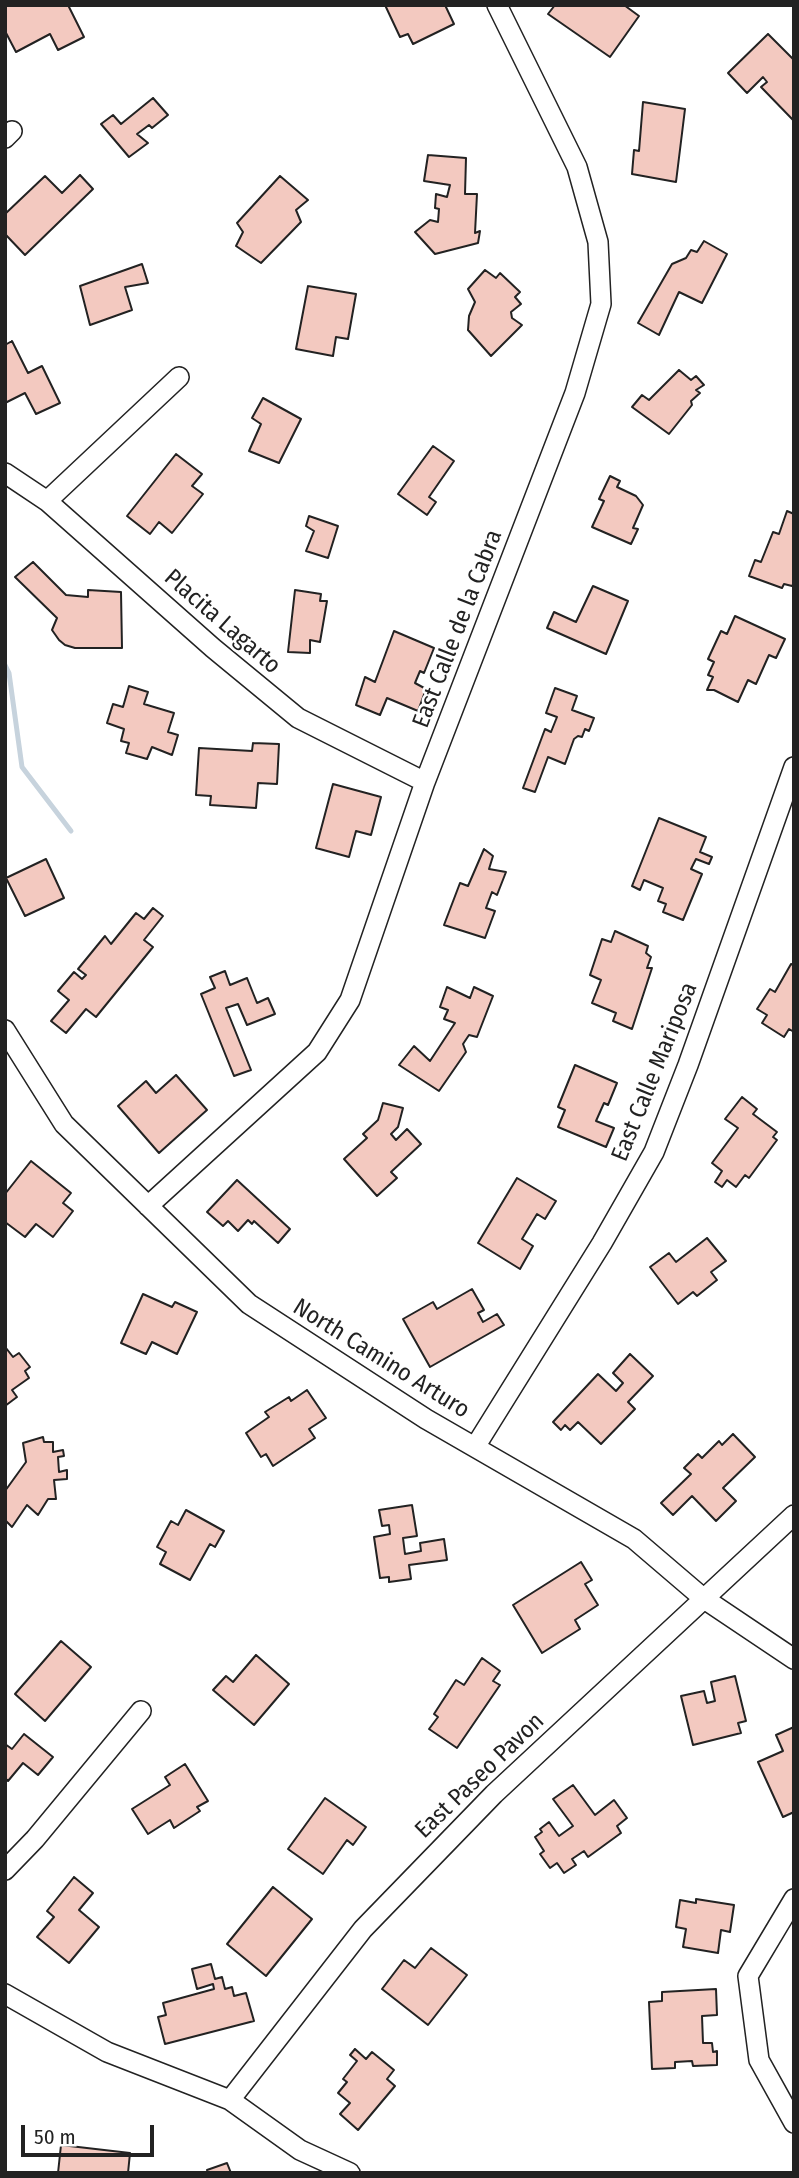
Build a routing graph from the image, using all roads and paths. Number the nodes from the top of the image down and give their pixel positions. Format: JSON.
{"nodes":[{"id":1,"x":497,"y":5,"type":"edge"},
{"id":2,"x":179,"y":377,"type":"dead end"},
{"id":3,"x":5,"y":473,"type":"edge"},
{"id":4,"x":47,"y":501,"type":"junction"},
{"id":5,"x":794,"y":767,"type":"edge"},
{"id":6,"x":425,"y":782,"type":"junction"},
{"id":7,"x":5,"y":1030,"type":"edge"},
{"id":8,"x":148,"y":1206,"type":"junction"},
{"id":9,"x":475,"y":1447,"type":"junction"},
{"id":10,"x":794,"y":1515,"type":"edge"},
{"id":11,"x":703,"y":1598,"type":"junction"},
{"id":12,"x":794,"y":1660,"type":"edge"},
{"id":13,"x":141,"y":1711,"type":"dead end"},
{"id":14,"x":5,"y":1870,"type":"edge"},
{"id":15,"x":794,"y":1899,"type":"edge"},
{"id":16,"x":5,"y":1994,"type":"edge"},
{"id":17,"x":230,"y":2100,"type":"junction"},
{"id":18,"x":794,"y":2123,"type":"edge"},
{"id":19,"x":350,"y":2173,"type":"edge"}],
"edges":[{"from":1,"to":6,"type":"street","name":"East Calle de la Cabra"},
{"from":2,"to":4,"type":"street"},
{"from":3,"to":4,"type":"street","name":"Placita Lagarto"},
{"from":4,"to":6,"type":"street","name":"Placita Lagarto"},
{"from":5,"to":9,"type":"street","name":"East Calle Mariposa"},
{"from":6,"to":8,"type":"street","name":"East Calle de la Cabra"},
{"from":7,"to":8,"type":"street","name":"North Camino Arturo"},
{"from":8,"to":9,"type":"street","name":"North Camino Arturo"},
{"from":9,"to":11,"type":"street","name":"North Camino Arturo"},
{"from":10,"to":11,"type":"street","name":"East Paseo Pavon"},
{"from":11,"to":12,"type":"street","name":"North Camino Arturo"},
{"from":11,"to":17,"type":"street","name":"East Paseo Pavon"},
{"from":13,"to":14,"type":"street"},
{"from":15,"to":18,"type":"street"},
{"from":16,"to":17,"type":"street"},
{"from":17,"to":19,"type":"street"}]}
